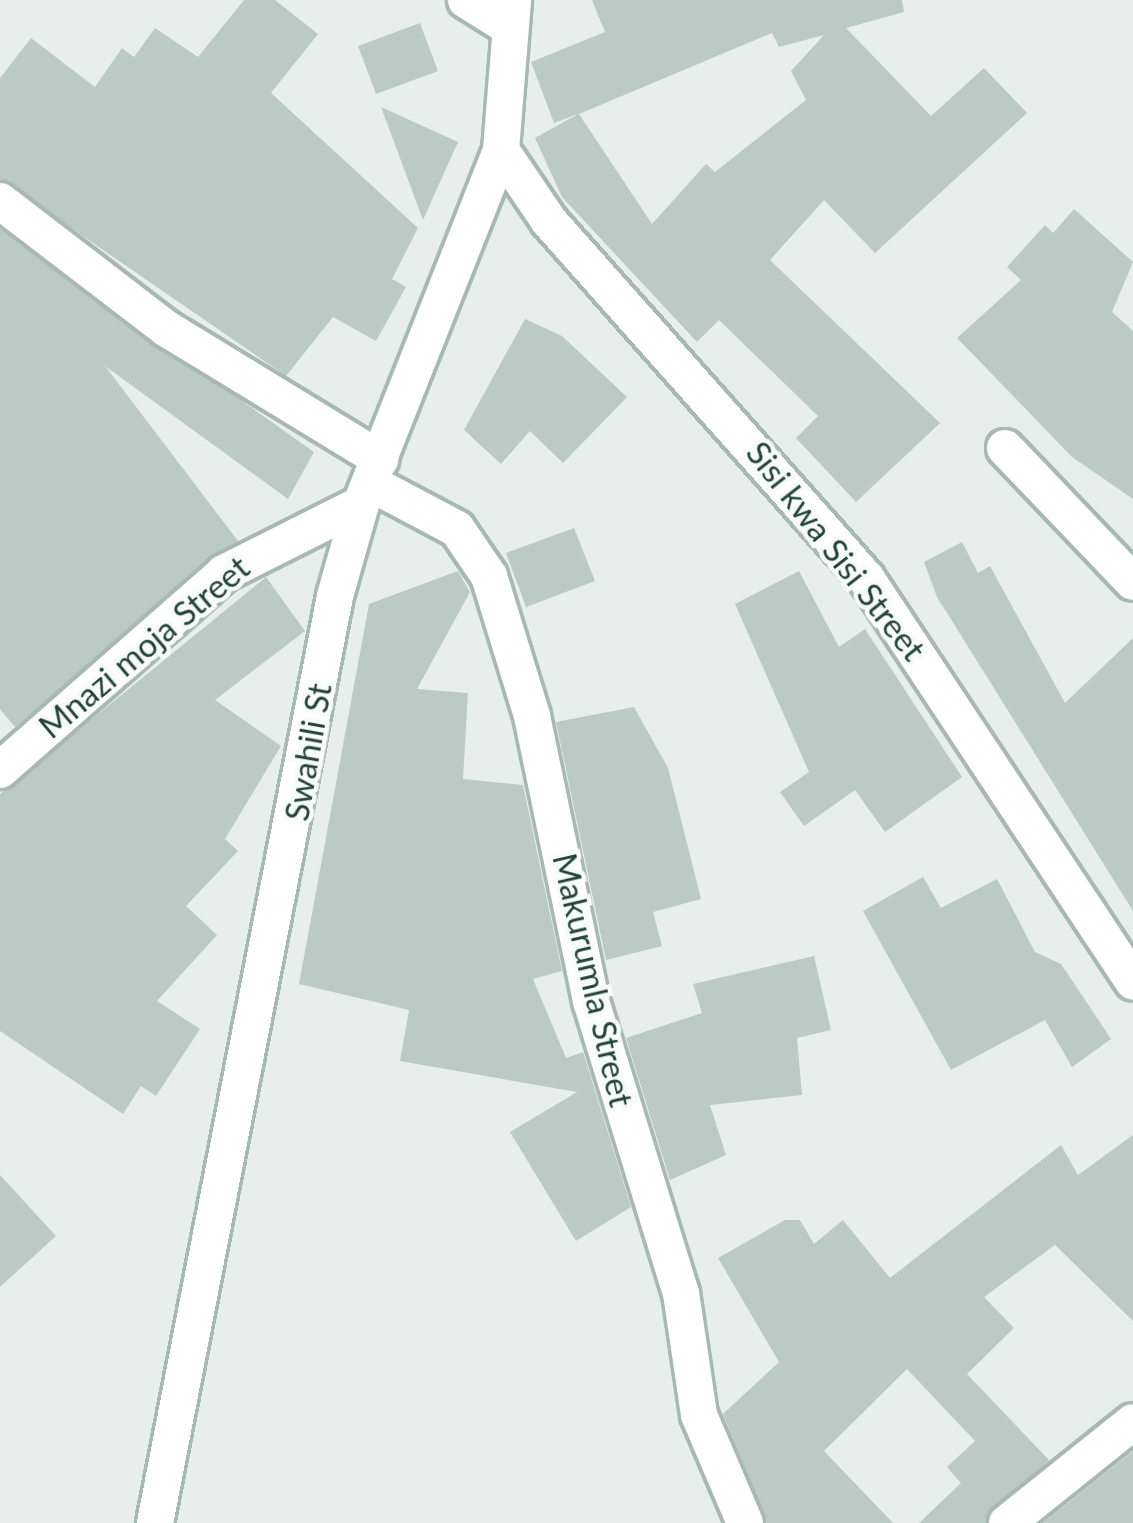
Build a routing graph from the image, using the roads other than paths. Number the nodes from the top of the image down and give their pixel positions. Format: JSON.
{"nodes":[{"id":1,"x":466,"y":0,"type":"edge"},
{"id":2,"x":510,"y":13,"type":"edge"},
{"id":3,"x":501,"y":150,"type":"junction"},
{"id":4,"x":0,"y":201,"type":"edge"},
{"id":5,"x":1005,"y":448,"type":"dead end"},
{"id":6,"x":371,"y":482,"type":"junction"},
{"id":7,"x":1133,"y":582,"type":"edge"},
{"id":8,"x":0,"y":770,"type":"edge"},
{"id":9,"x":1133,"y":982,"type":"edge"},
{"id":10,"x":1133,"y":1422,"type":"edge"},
{"id":11,"x":155,"y":1523,"type":"edge"},
{"id":12,"x":745,"y":1523,"type":"edge"},
{"id":13,"x":1006,"y":1523,"type":"edge"}],
"edges":[{"from":1,"to":2,"type":"street"},
{"from":2,"to":3,"type":"street","name":"Swahili St"},
{"from":3,"to":6,"type":"street","name":"Swahili St"},
{"from":3,"to":9,"type":"street","name":"Sisi kwa Sisi Street"},
{"from":4,"to":6,"type":"street","name":"Makurumla Street"},
{"from":5,"to":7,"type":"street"},
{"from":6,"to":8,"type":"street","name":"Mnazi moja Street"},
{"from":6,"to":11,"type":"street","name":"Swahili St"},
{"from":6,"to":12,"type":"street","name":"Makurumla Street"},
{"from":10,"to":13,"type":"street"}]}
